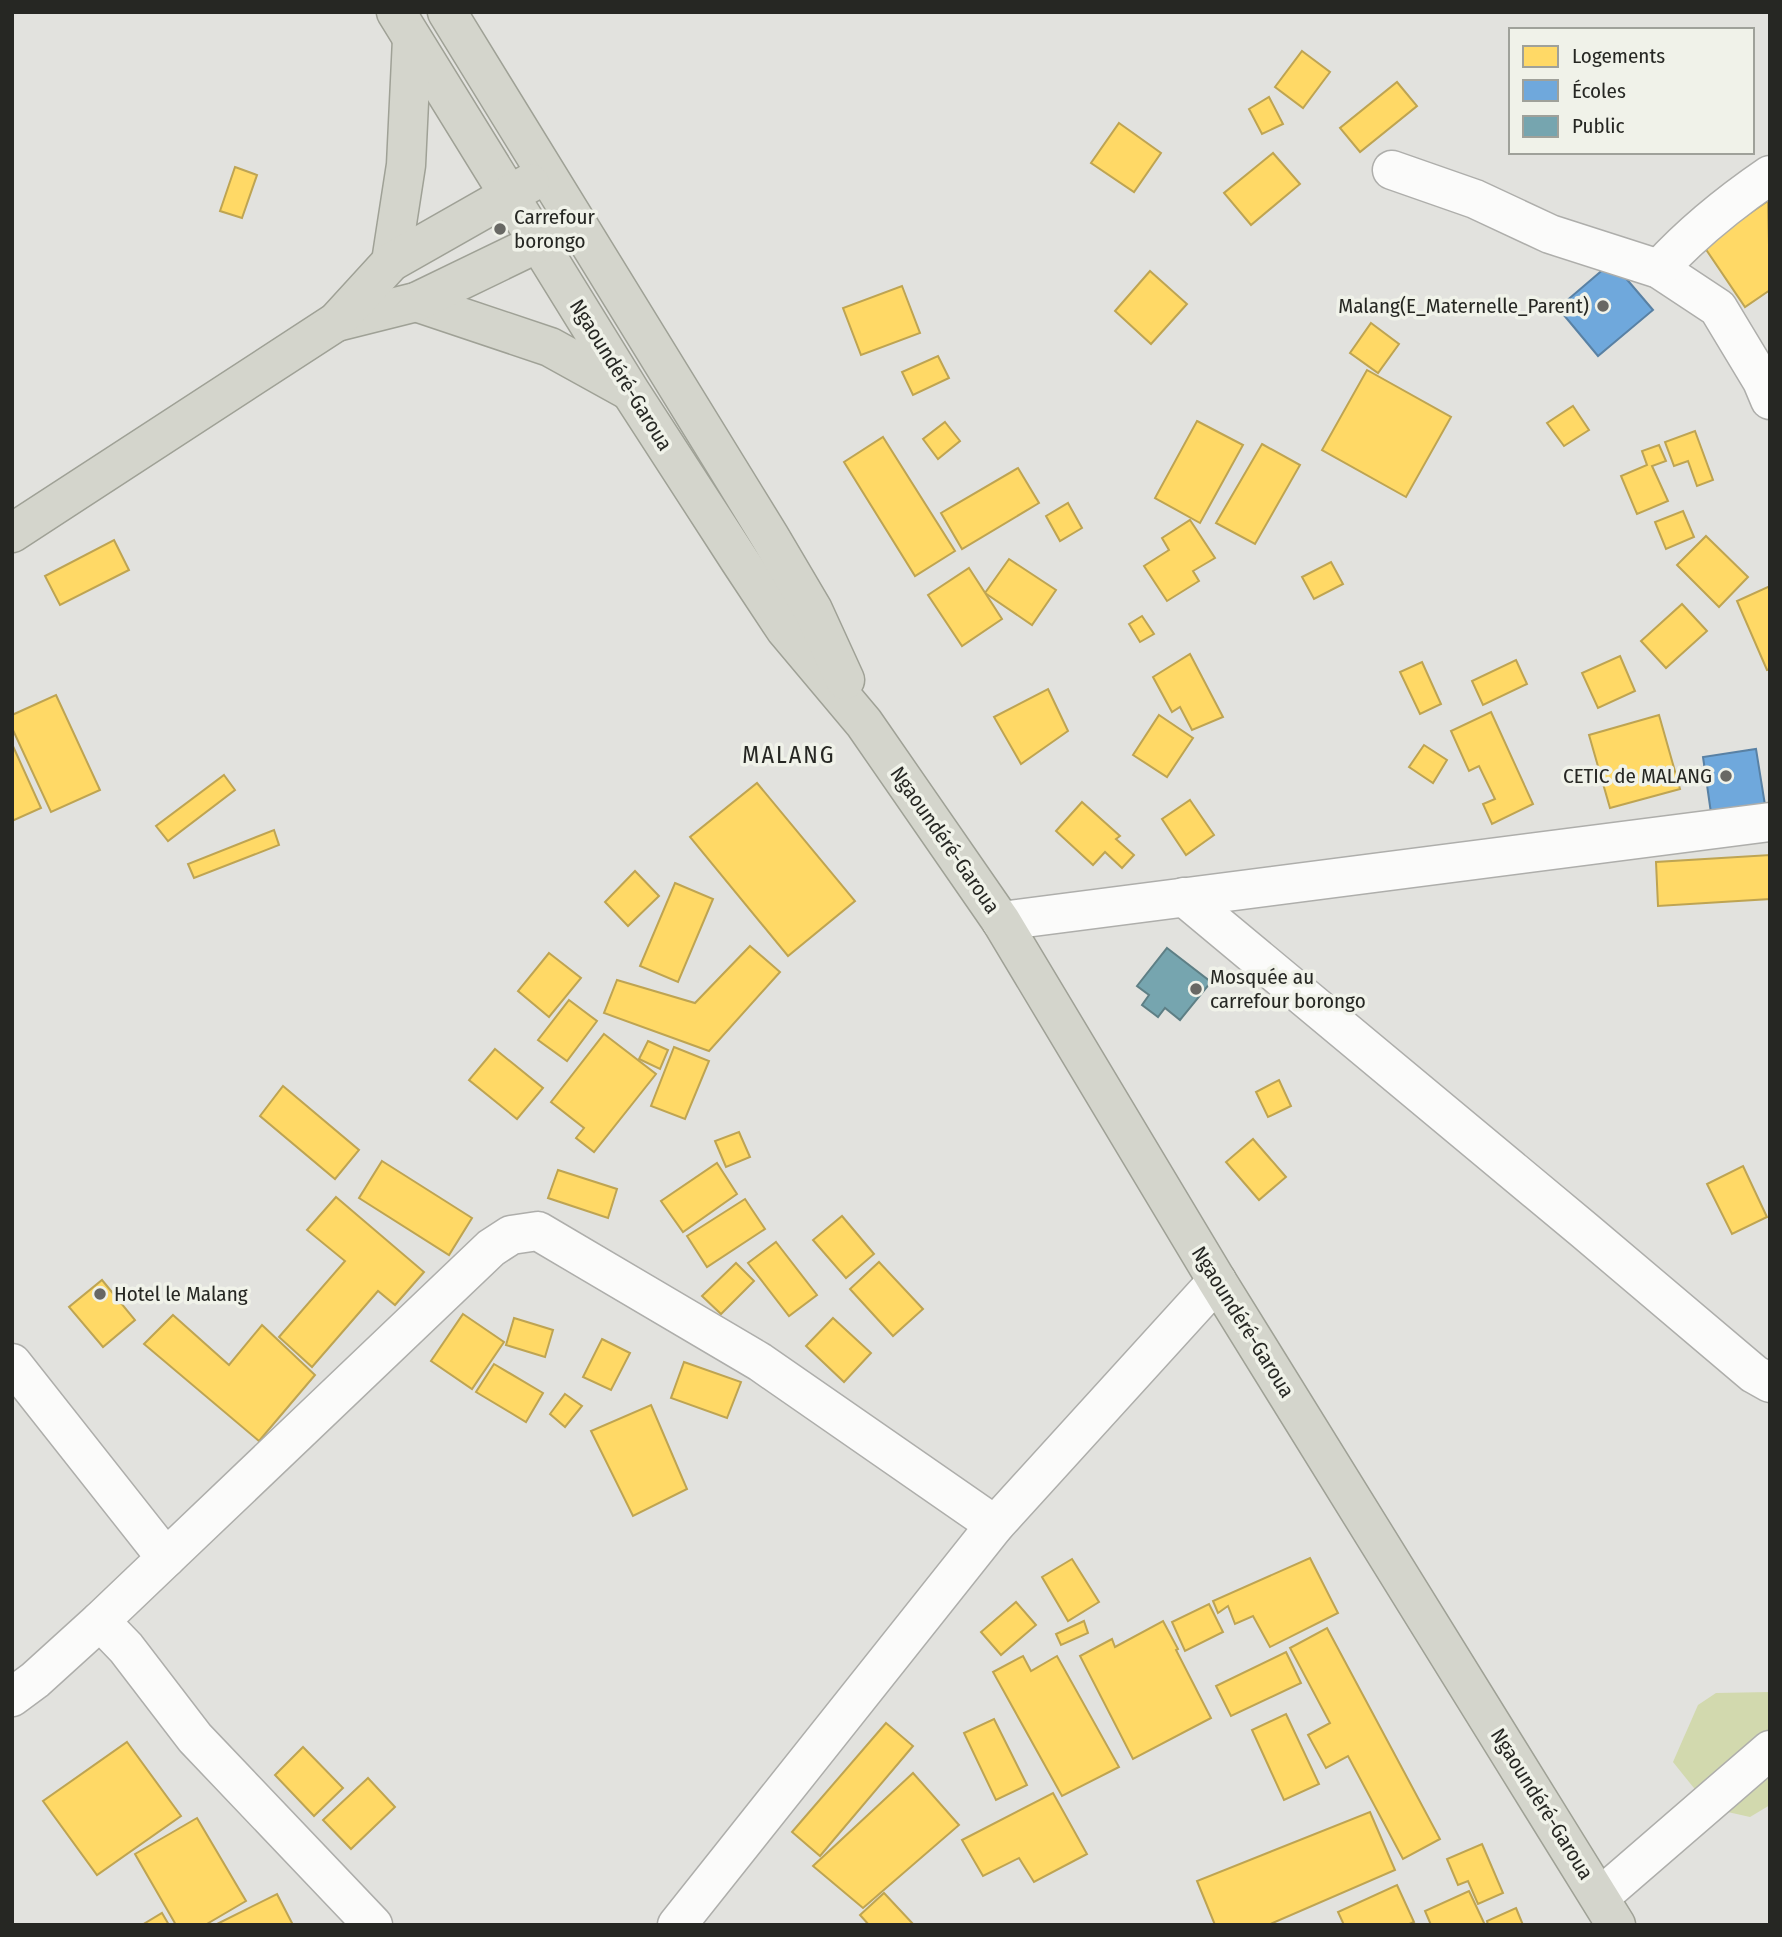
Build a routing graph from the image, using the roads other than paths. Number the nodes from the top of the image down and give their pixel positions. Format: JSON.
{"nodes":[{"id":1,"x":447,"y":12,"type":"edge"},
{"id":2,"x":404,"y":26,"type":"edge"},
{"id":3,"x":1392,"y":170,"type":"dead end"},
{"id":4,"x":547,"y":173,"type":"junction"},
{"id":5,"x":1770,"y":175,"type":"edge"},
{"id":6,"x":510,"y":196,"type":"junction"},
{"id":7,"x":574,"y":220,"type":"junction"},
{"id":8,"x":538,"y":243,"type":"junction"},
{"id":9,"x":391,"y":262,"type":"junction"},
{"id":10,"x":1659,"y":269,"type":"junction"},
{"id":11,"x":416,"y":302,"type":"junction"},
{"id":12,"x":336,"y":322,"type":"junction"},
{"id":13,"x":630,"y":391,"type":"junction"},
{"id":14,"x":1770,"y":401,"type":"edge"},
{"id":15,"x":12,"y":533,"type":"edge"},
{"id":16,"x":864,"y":723,"type":"junction"},
{"id":17,"x":1770,"y":822,"type":"edge"},
{"id":18,"x":1184,"y":897,"type":"junction"},
{"id":19,"x":1000,"y":921,"type":"junction"},
{"id":20,"x":1217,"y":1281,"type":"junction"},
{"id":21,"x":12,"y":1363,"type":"edge"},
{"id":22,"x":1770,"y":1384,"type":"edge"},
{"id":23,"x":995,"y":1525,"type":"junction"},
{"id":24,"x":166,"y":1558,"type":"junction"},
{"id":25,"x":100,"y":1621,"type":"junction"},
{"id":26,"x":12,"y":1696,"type":"edge"},
{"id":27,"x":1770,"y":1750,"type":"edge"},
{"id":28,"x":1608,"y":1911,"type":"edge"},
{"id":29,"x":373,"y":1925,"type":"edge"},
{"id":30,"x":677,"y":1925,"type":"edge"}],
"edges":[{"from":1,"to":4,"type":"highway","name":"Ngaoundéré-Garoua"},
{"from":2,"to":6,"type":"highway","name":"Ngaoundéré-Garoua"},
{"from":2,"to":9,"type":"highway"},
{"from":3,"to":10,"type":"street"},
{"from":4,"to":6,"type":"highway"},
{"from":4,"to":7,"type":"highway","name":"Ngaoundéré-Garoua"},
{"from":5,"to":10,"type":"street"},
{"from":6,"to":8,"type":"highway","name":"Ngaoundéré-Garoua"},
{"from":6,"to":9,"type":"highway"},
{"from":7,"to":8,"type":"highway"},
{"from":7,"to":16,"type":"highway","name":"Ngaoundéré-Garoua"},
{"from":8,"to":11,"type":"highway"},
{"from":8,"to":13,"type":"highway","name":"Ngaoundéré-Garoua"},
{"from":9,"to":12,"type":"highway"},
{"from":10,"to":14,"type":"street"},
{"from":11,"to":12,"type":"highway"},
{"from":11,"to":13,"type":"highway"},
{"from":12,"to":15,"type":"highway"},
{"from":13,"to":16,"type":"highway","name":"Ngaoundéré-Garoua"},
{"from":16,"to":19,"type":"highway","name":"Ngaoundéré-Garoua"},
{"from":17,"to":18,"type":"street"},
{"from":18,"to":19,"type":"street"},
{"from":18,"to":22,"type":"street"},
{"from":19,"to":20,"type":"highway","name":"Ngaoundéré-Garoua"},
{"from":20,"to":23,"type":"street"},
{"from":20,"to":28,"type":"highway","name":"Ngaoundéré-Garoua"},
{"from":21,"to":24,"type":"street"},
{"from":23,"to":24,"type":"street"},
{"from":23,"to":30,"type":"street"},
{"from":24,"to":25,"type":"street"},
{"from":25,"to":26,"type":"street"},
{"from":25,"to":29,"type":"street"},
{"from":27,"to":28,"type":"street"}]}
